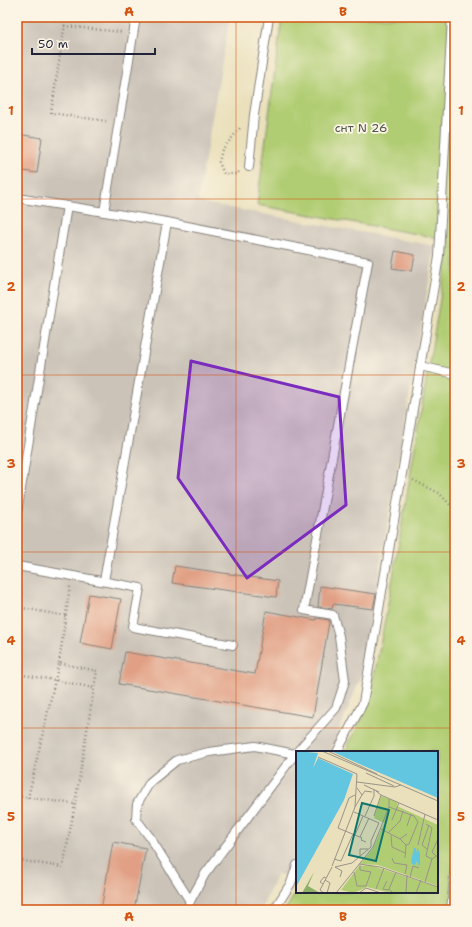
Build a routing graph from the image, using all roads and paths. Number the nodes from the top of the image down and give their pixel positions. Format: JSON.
{"nodes":[{"id":1,"x":66,"y":17,"type":"edge"},
{"id":2,"x":136,"y":17,"type":"edge"},
{"id":3,"x":269,"y":17,"type":"edge"},
{"id":4,"x":452,"y":17,"type":"edge"},
{"id":5,"x":64,"y":26,"type":"junction"},
{"id":6,"x":134,"y":33,"type":"junction"},
{"id":7,"x":254,"y":115,"type":"junction"},
{"id":8,"x":119,"y":123,"type":"junction"},
{"id":9,"x":249,"y":167,"type":"joint"},
{"id":10,"x":17,"y":198,"type":"edge"},
{"id":11,"x":67,"y":206,"type":"junction"},
{"id":12,"x":104,"y":212,"type":"junction"},
{"id":13,"x":167,"y":222,"type":"junction"},
{"id":14,"x":420,"y":366,"type":"junction"},
{"id":15,"x":455,"y":374,"type":"edge"},
{"id":16,"x":402,"y":475,"type":"junction"},
{"id":17,"x":455,"y":510,"type":"edge"},
{"id":18,"x":17,"y":513,"type":"edge"},
{"id":19,"x":17,"y":566,"type":"edge"},
{"id":20,"x":71,"y":576,"type":"junction"},
{"id":21,"x":104,"y":581,"type":"junction"},
{"id":22,"x":17,"y":607,"type":"edge"},
{"id":23,"x":66,"y":616,"type":"junction"},
{"id":24,"x":233,"y":645,"type":"dead end"},
{"id":25,"x":59,"y":663,"type":"junction"},
{"id":26,"x":17,"y":674,"type":"edge"},
{"id":27,"x":55,"y":680,"type":"junction"},
{"id":28,"x":94,"y":688,"type":"junction"},
{"id":29,"x":298,"y":751,"type":"edge"},
{"id":30,"x":338,"y":751,"type":"edge"},
{"id":31,"x":295,"y":754,"type":"joint"},
{"id":32,"x":17,"y":796,"type":"edge"},
{"id":33,"x":28,"y":798,"type":"junction"},
{"id":34,"x":75,"y":804,"type":"junction"},
{"id":35,"x":17,"y":860,"type":"edge"},
{"id":36,"x":296,"y":868,"type":"edge"},
{"id":37,"x":455,"y":868,"type":"edge"},
{"id":38,"x":190,"y":901,"type":"junction"},
{"id":39,"x":187,"y":910,"type":"edge"},
{"id":40,"x":274,"y":910,"type":"edge"},
{"id":41,"x":451,"y":910,"type":"edge"}],
"edges":[{"from":1,"to":5,"type":"path"},
{"from":2,"to":6,"type":"lane"},
{"from":3,"to":7,"type":"lane"},
{"from":4,"to":14,"type":"lane"},
{"from":5,"to":6,"type":"path"},
{"from":5,"to":8,"type":"path"},
{"from":6,"to":8,"type":"lane"},
{"from":7,"to":9,"type":"lane"},
{"from":7,"to":9,"type":"path"},
{"from":8,"to":12,"type":"lane"},
{"from":10,"to":11,"type":"lane"},
{"from":11,"to":12,"type":"lane"},
{"from":11,"to":18,"type":"lane"},
{"from":12,"to":13,"type":"lane"},
{"from":13,"to":21,"type":"lane"},
{"from":13,"to":29,"type":"lane"},
{"from":14,"to":15,"type":"lane"},
{"from":14,"to":16,"type":"lane"},
{"from":16,"to":17,"type":"path"},
{"from":16,"to":30,"type":"lane"},
{"from":19,"to":20,"type":"lane"},
{"from":20,"to":21,"type":"lane"},
{"from":20,"to":23,"type":"path"},
{"from":21,"to":24,"type":"lane"},
{"from":22,"to":23,"type":"path"},
{"from":23,"to":25,"type":"path"},
{"from":25,"to":27,"type":"path"},
{"from":25,"to":28,"type":"path"},
{"from":26,"to":27,"type":"path"},
{"from":27,"to":28,"type":"path"},
{"from":27,"to":33,"type":"path"},
{"from":28,"to":34,"type":"path"},
{"from":31,"to":38,"type":"lane"},
{"from":31,"to":38,"type":"lane"},
{"from":32,"to":33,"type":"path"},
{"from":33,"to":34,"type":"path"},
{"from":34,"to":35,"type":"path"},
{"from":36,"to":40,"type":"lane"},
{"from":37,"to":41,"type":"lane"},
{"from":38,"to":39,"type":"lane"}]}
